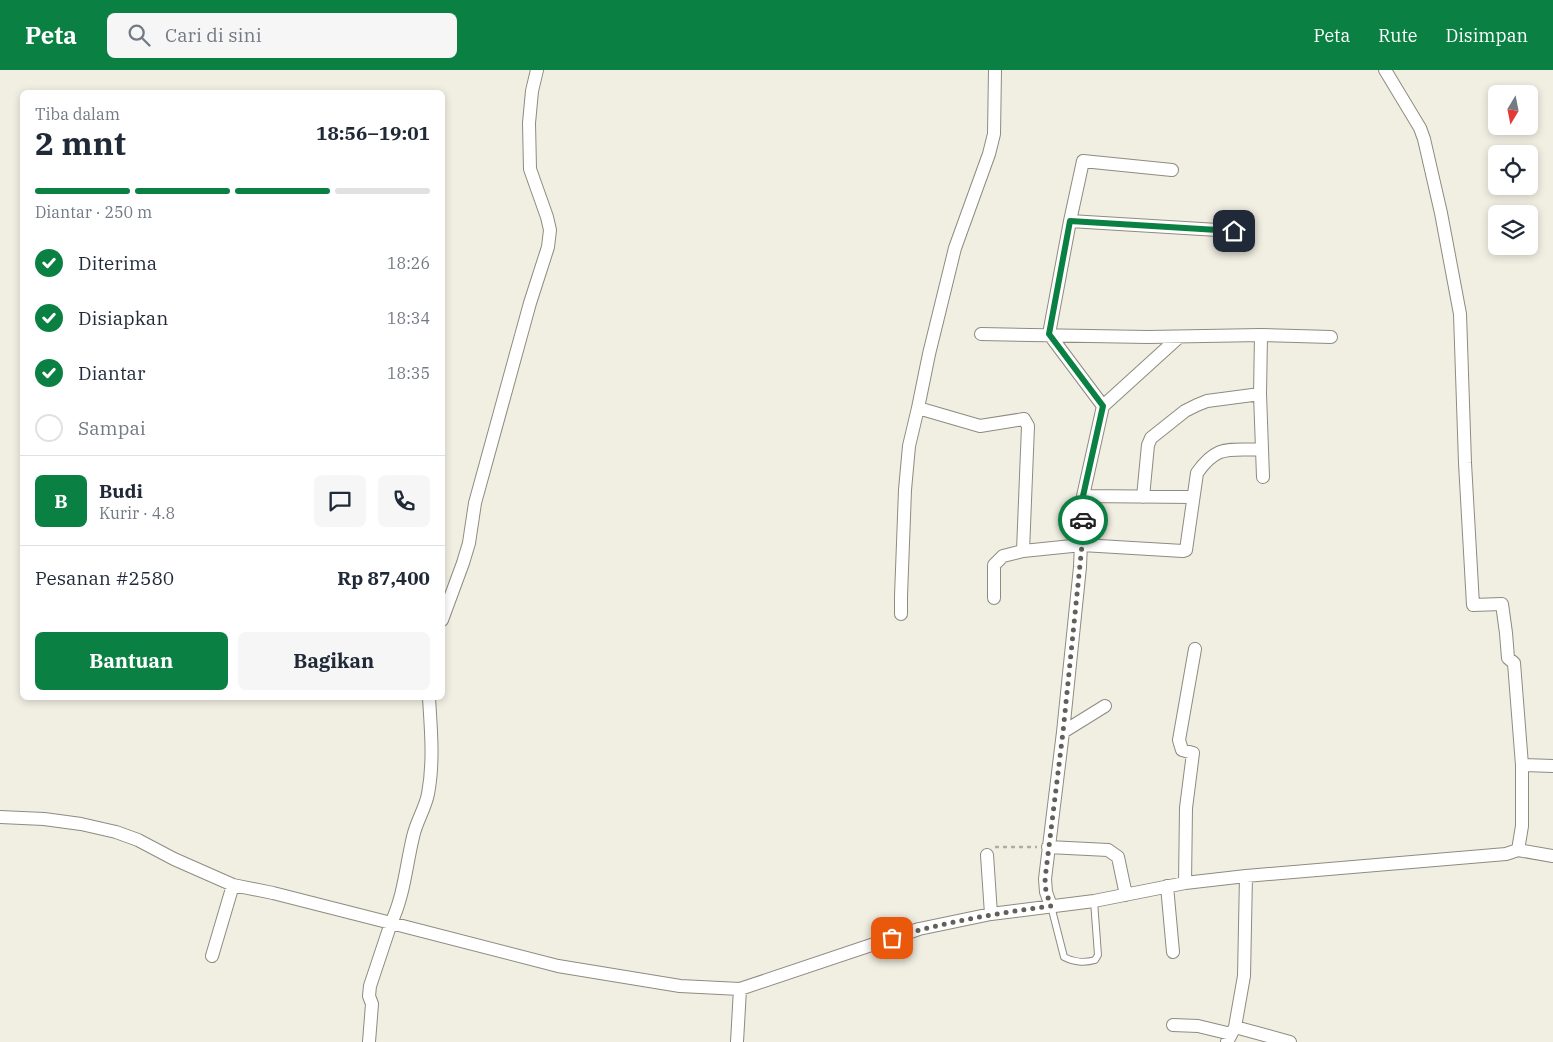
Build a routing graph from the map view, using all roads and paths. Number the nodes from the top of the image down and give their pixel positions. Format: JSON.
{"nodes":[{"id":1,"x":537,"y":70,"type":"edge"},
{"id":2,"x":995,"y":70,"type":"edge"},
{"id":3,"x":1385,"y":70,"type":"edge"},
{"id":4,"x":1172,"y":170,"type":"dead end"},
{"id":5,"x":1070,"y":221,"type":"junction"},
{"id":6,"x":1234,"y":231,"type":"dead end"},
{"id":7,"x":981,"y":334,"type":"dead end"},
{"id":8,"x":1049,"y":334,"type":"junction"},
{"id":9,"x":1261,"y":335,"type":"junction"},
{"id":10,"x":1179,"y":336,"type":"junction"},
{"id":11,"x":1331,"y":337,"type":"dead end"},
{"id":12,"x":1260,"y":394,"type":"junction"},
{"id":13,"x":1103,"y":406,"type":"junction"},
{"id":14,"x":918,"y":408,"type":"junction"},
{"id":15,"x":1262,"y":449,"type":"junction"},
{"id":16,"x":1263,"y":477,"type":"dead end"},
{"id":17,"x":1083,"y":496,"type":"junction"},
{"id":18,"x":1143,"y":496,"type":"junction"},
{"id":19,"x":1193,"y":497,"type":"junction"},
{"id":20,"x":1082,"y":545,"type":"junction"},
{"id":21,"x":1024,"y":551,"type":"junction"},
{"id":22,"x":994,"y":598,"type":"dead end"},
{"id":23,"x":445,"y":612,"type":"edge"},
{"id":24,"x":901,"y":614,"type":"dead end"},
{"id":25,"x":1195,"y":648,"type":"dead end"},
{"id":26,"x":429,"y":700,"type":"edge"},
{"id":27,"x":1105,"y":706,"type":"dead end"},
{"id":28,"x":1063,"y":732,"type":"junction"},
{"id":29,"x":1522,"y":765,"type":"junction"},
{"id":30,"x":1553,"y":766,"type":"edge"},
{"id":31,"x":0,"y":817,"type":"edge"},
{"id":32,"x":1048,"y":847,"type":"junction"},
{"id":33,"x":1518,"y":850,"type":"junction"},
{"id":34,"x":987,"y":854,"type":"joint"},
{"id":35,"x":1553,"y":856,"type":"edge"},
{"id":36,"x":1246,"y":876,"type":"junction"},
{"id":37,"x":1186,"y":883,"type":"junction"},
{"id":38,"x":233,"y":885,"type":"junction"},
{"id":39,"x":1167,"y":886,"type":"junction"},
{"id":40,"x":1126,"y":895,"type":"junction"},
{"id":41,"x":1094,"y":901,"type":"junction"},
{"id":42,"x":1051,"y":906,"type":"junction"},
{"id":43,"x":991,"y":914,"type":"junction"},
{"id":44,"x":391,"y":923,"type":"junction"},
{"id":45,"x":1173,"y":952,"type":"dead end"},
{"id":46,"x":212,"y":956,"type":"dead end"},
{"id":47,"x":740,"y":989,"type":"junction"},
{"id":48,"x":1173,"y":1025,"type":"dead end"},
{"id":49,"x":1231,"y":1034,"type":"edge"},
{"id":50,"x":369,"y":1042,"type":"edge"},
{"id":51,"x":737,"y":1042,"type":"edge"},
{"id":52,"x":1290,"y":1042,"type":"edge"}],
"edges":[{"from":1,"to":23,"type":"street"},
{"from":2,"to":14,"type":"street"},
{"from":3,"to":29,"type":"street"},
{"from":4,"to":5,"type":"street"},
{"from":5,"to":6,"type":"street"},
{"from":5,"to":8,"type":"street"},
{"from":7,"to":8,"type":"street"},
{"from":8,"to":10,"type":"street"},
{"from":8,"to":13,"type":"street"},
{"from":9,"to":10,"type":"street"},
{"from":9,"to":11,"type":"street"},
{"from":9,"to":12,"type":"street"},
{"from":10,"to":13,"type":"street"},
{"from":12,"to":15,"type":"street"},
{"from":12,"to":18,"type":"street"},
{"from":13,"to":17,"type":"street"},
{"from":14,"to":21,"type":"street"},
{"from":14,"to":24,"type":"street"},
{"from":15,"to":16,"type":"street"},
{"from":15,"to":19,"type":"street"},
{"from":17,"to":18,"type":"street"},
{"from":17,"to":20,"type":"street"},
{"from":18,"to":19,"type":"street"},
{"from":19,"to":20,"type":"street"},
{"from":20,"to":21,"type":"street"},
{"from":20,"to":28,"type":"street"},
{"from":21,"to":22,"type":"street"},
{"from":25,"to":37,"type":"street"},
{"from":26,"to":44,"type":"street"},
{"from":27,"to":28,"type":"street"},
{"from":28,"to":32,"type":"street"},
{"from":29,"to":30,"type":"street"},
{"from":29,"to":33,"type":"street"},
{"from":31,"to":38,"type":"street"},
{"from":32,"to":34,"type":"path"},
{"from":32,"to":40,"type":"street"},
{"from":32,"to":42,"type":"street"},
{"from":33,"to":35,"type":"street"},
{"from":33,"to":36,"type":"street"},
{"from":34,"to":43,"type":"street"},
{"from":36,"to":37,"type":"street"},
{"from":36,"to":49,"type":"street"},
{"from":37,"to":39,"type":"street"},
{"from":38,"to":44,"type":"street"},
{"from":38,"to":46,"type":"street"},
{"from":39,"to":40,"type":"street"},
{"from":39,"to":45,"type":"street"},
{"from":40,"to":41,"type":"street"},
{"from":41,"to":42,"type":"street"},
{"from":41,"to":42,"type":"lane"},
{"from":42,"to":43,"type":"street"},
{"from":43,"to":47,"type":"street"},
{"from":44,"to":47,"type":"street"},
{"from":44,"to":50,"type":"street"},
{"from":47,"to":51,"type":"street"},
{"from":48,"to":49,"type":"street"},
{"from":49,"to":52,"type":"street"}]}
